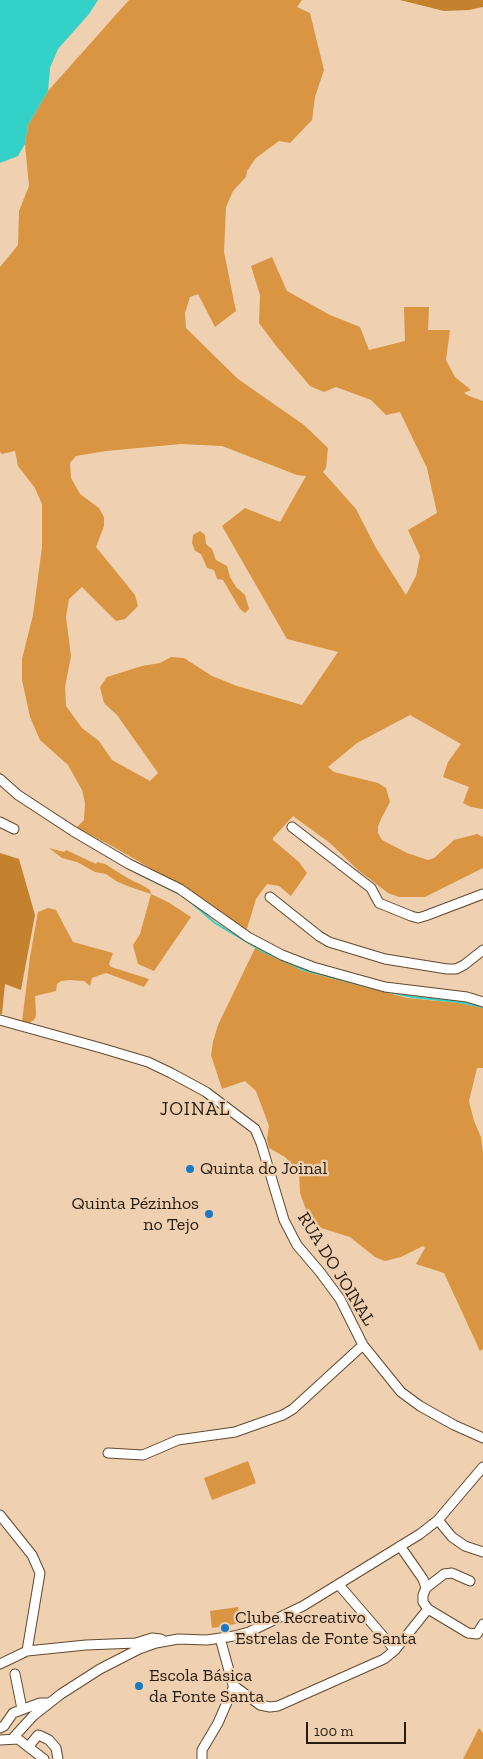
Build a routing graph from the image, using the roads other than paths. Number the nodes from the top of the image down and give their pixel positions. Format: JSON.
{"nodes":[{"id":1,"x":0,"y":779,"type":"edge"},
{"id":2,"x":0,"y":822,"type":"edge"},
{"id":3,"x":292,"y":827,"type":"dead end"},
{"id":4,"x":14,"y":829,"type":"dead end"},
{"id":5,"x":483,"y":894,"type":"edge"},
{"id":6,"x":270,"y":897,"type":"dead end"},
{"id":7,"x":483,"y":950,"type":"edge"},
{"id":8,"x":483,"y":1002,"type":"edge"},
{"id":9,"x":0,"y":1020,"type":"edge"},
{"id":10,"x":364,"y":1345,"type":"junction"},
{"id":11,"x":483,"y":1438,"type":"edge"},
{"id":12,"x":108,"y":1453,"type":"dead end"},
{"id":13,"x":483,"y":1467,"type":"edge"},
{"id":14,"x":0,"y":1515,"type":"edge"},
{"id":15,"x":438,"y":1520,"type":"junction"},
{"id":16,"x":400,"y":1546,"type":"junction"},
{"id":17,"x":483,"y":1552,"type":"edge"},
{"id":18,"x":470,"y":1581,"type":"dead end"},
{"id":19,"x":339,"y":1585,"type":"junction"},
{"id":20,"x":426,"y":1588,"type":"junction"},
{"id":21,"x":428,"y":1609,"type":"junction"},
{"id":22,"x":483,"y":1624,"type":"edge"},
{"id":23,"x":478,"y":1634,"type":"junction"},
{"id":24,"x":220,"y":1638,"type":"junction"},
{"id":25,"x":172,"y":1640,"type":"junction"},
{"id":26,"x":483,"y":1642,"type":"edge"},
{"id":27,"x":395,"y":1650,"type":"junction"},
{"id":28,"x":27,"y":1651,"type":"junction"},
{"id":29,"x":0,"y":1664,"type":"edge"},
{"id":30,"x":15,"y":1674,"type":"dead end"},
{"id":31,"x":234,"y":1686,"type":"junction"},
{"id":32,"x":50,"y":1703,"type":"junction"},
{"id":33,"x":22,"y":1709,"type":"junction"},
{"id":34,"x":0,"y":1728,"type":"edge"},
{"id":35,"x":13,"y":1738,"type":"junction"},
{"id":36,"x":0,"y":1740,"type":"edge"},
{"id":37,"x":28,"y":1746,"type":"junction"},
{"id":38,"x":44,"y":1759,"type":"edge"},
{"id":39,"x":58,"y":1759,"type":"edge"},
{"id":40,"x":202,"y":1759,"type":"edge"}],
"edges":[{"from":1,"to":8,"type":"street"},
{"from":2,"to":4,"type":"street"},
{"from":3,"to":5,"type":"street"},
{"from":6,"to":7,"type":"street"},
{"from":9,"to":10,"type":"street","name":"RUA DO JOINAL"},
{"from":10,"to":11,"type":"street","name":"RUA DO JOINAL"},
{"from":10,"to":12,"type":"street"},
{"from":13,"to":15,"type":"street"},
{"from":14,"to":28,"type":"street"},
{"from":15,"to":16,"type":"street"},
{"from":15,"to":17,"type":"street"},
{"from":16,"to":19,"type":"street"},
{"from":16,"to":20,"type":"street"},
{"from":18,"to":20,"type":"street"},
{"from":19,"to":24,"type":"street"},
{"from":19,"to":27,"type":"street"},
{"from":20,"to":21,"type":"street"},
{"from":21,"to":23,"type":"street"},
{"from":21,"to":27,"type":"street"},
{"from":22,"to":23,"type":"street"},
{"from":23,"to":26,"type":"street"},
{"from":24,"to":25,"type":"street"},
{"from":24,"to":31,"type":"street"},
{"from":25,"to":28,"type":"street"},
{"from":25,"to":32,"type":"street"},
{"from":27,"to":31,"type":"street"},
{"from":28,"to":29,"type":"street"},
{"from":30,"to":33,"type":"street"},
{"from":31,"to":40,"type":"street"},
{"from":32,"to":33,"type":"street"},
{"from":32,"to":35,"type":"street"},
{"from":33,"to":34,"type":"street"},
{"from":35,"to":36,"type":"street"},
{"from":35,"to":37,"type":"street"},
{"from":37,"to":38,"type":"street"},
{"from":37,"to":39,"type":"street"}]}
